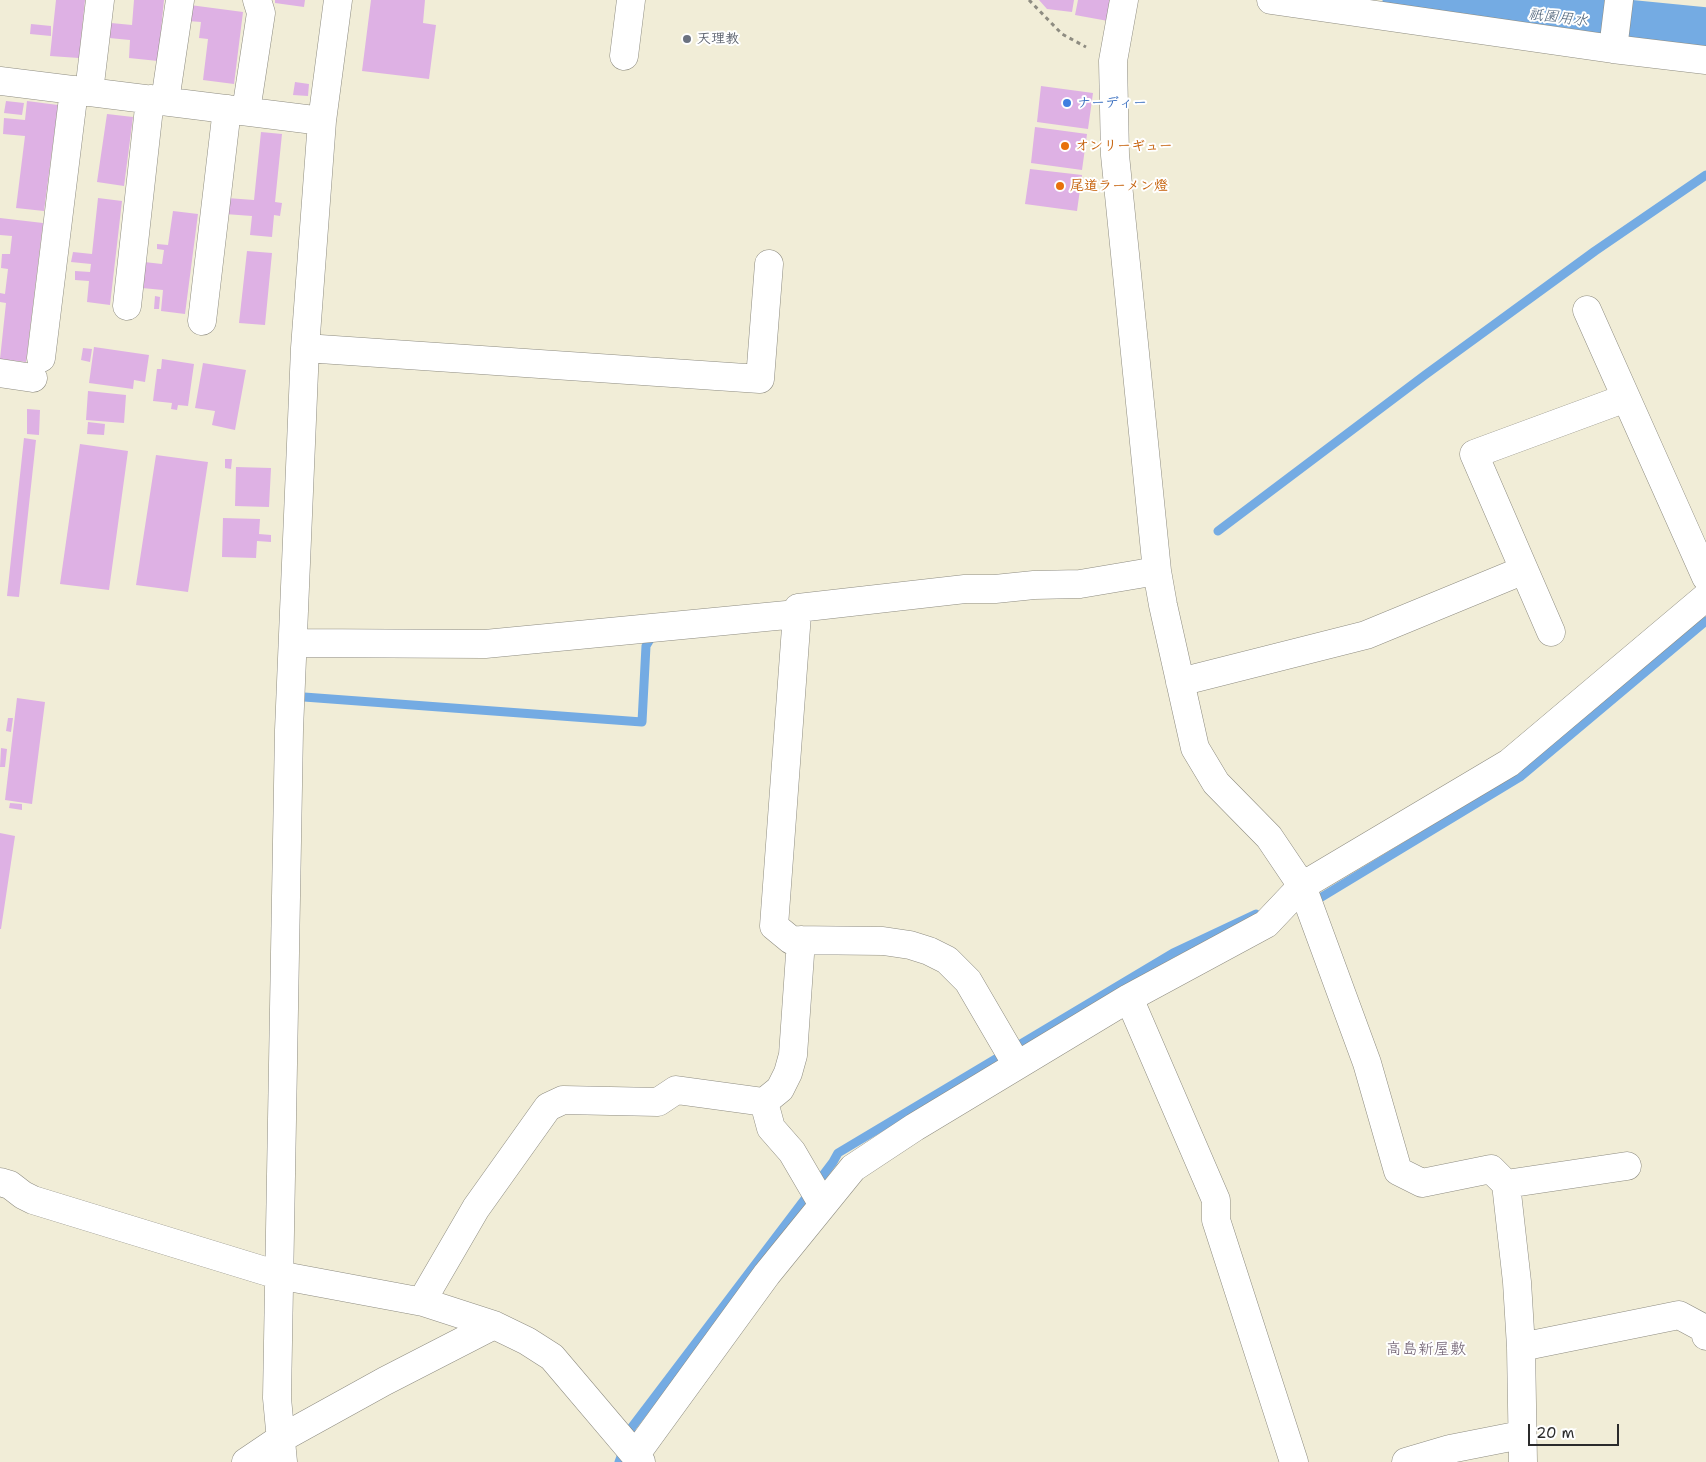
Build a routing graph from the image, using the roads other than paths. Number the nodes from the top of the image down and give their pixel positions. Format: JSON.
{"nodes":[{"id":1,"x":100,"y":0,"type":"edge"},
{"id":2,"x":180,"y":0,"type":"edge"},
{"id":3,"x":256,"y":0,"type":"edge"},
{"id":4,"x":338,"y":0,"type":"edge"},
{"id":5,"x":631,"y":0,"type":"edge"},
{"id":6,"x":1124,"y":0,"type":"edge"},
{"id":7,"x":1271,"y":0,"type":"edge"},
{"id":8,"x":1616,"y":26,"type":"edge"},
{"id":9,"x":624,"y":56,"type":"dead end"},
{"id":10,"x":1706,"y":60,"type":"edge"},
{"id":11,"x":0,"y":80,"type":"edge"},
{"id":12,"x":81,"y":91,"type":"junction"},
{"id":13,"x":158,"y":100,"type":"junction"},
{"id":14,"x":236,"y":110,"type":"junction"},
{"id":15,"x":322,"y":121,"type":"junction"},
{"id":16,"x":769,"y":264,"type":"dead end"},
{"id":17,"x":127,"y":306,"type":"dead end"},
{"id":18,"x":1587,"y":310,"type":"dead end"},
{"id":19,"x":202,"y":321,"type":"dead end"},
{"id":20,"x":305,"y":348,"type":"junction"},
{"id":21,"x":0,"y":374,"type":"edge"},
{"id":22,"x":1626,"y":398,"type":"junction"},
{"id":23,"x":1524,"y":570,"type":"junction"},
{"id":24,"x":1157,"y":571,"type":"junction"},
{"id":25,"x":1706,"y":577,"type":"edge"},
{"id":26,"x":1706,"y":597,"type":"edge"},
{"id":27,"x":797,"y":614,"type":"junction"},
{"id":28,"x":1551,"y":632,"type":"dead end"},
{"id":29,"x":294,"y":643,"type":"junction"},
{"id":30,"x":1180,"y":682,"type":"junction"},
{"id":31,"x":1302,"y":886,"type":"junction"},
{"id":32,"x":801,"y":940,"type":"junction"},
{"id":33,"x":1129,"y":998,"type":"junction"},
{"id":34,"x":1012,"y":1056,"type":"junction"},
{"id":35,"x":764,"y":1102,"type":"junction"},
{"id":36,"x":1627,"y":1166,"type":"dead end"},
{"id":37,"x":1506,"y":1184,"type":"junction"},
{"id":38,"x":9,"y":1185,"type":"edge"},
{"id":39,"x":817,"y":1194,"type":"junction"},
{"id":40,"x":278,"y":1275,"type":"junction"},
{"id":41,"x":423,"y":1302,"type":"junction"},
{"id":42,"x":494,"y":1325,"type":"junction"},
{"id":43,"x":1706,"y":1336,"type":"edge"},
{"id":44,"x":1520,"y":1346,"type":"junction"},
{"id":45,"x":1521,"y":1435,"type":"junction"},
{"id":46,"x":282,"y":1451,"type":"edge"},
{"id":47,"x":632,"y":1451,"type":"edge"},
{"id":48,"x":246,"y":1462,"type":"edge"},
{"id":49,"x":1294,"y":1462,"type":"edge"},
{"id":50,"x":1406,"y":1462,"type":"edge"},
{"id":51,"x":1523,"y":1462,"type":"edge"}],
"edges":[{"from":1,"to":12,"type":"street"},
{"from":2,"to":13,"type":"street"},
{"from":3,"to":14,"type":"street"},
{"from":4,"to":15,"type":"street"},
{"from":5,"to":9,"type":"street"},
{"from":6,"to":24,"type":"street"},
{"from":7,"to":8,"type":"street"},
{"from":8,"to":10,"type":"street"},
{"from":11,"to":12,"type":"street"},
{"from":12,"to":13,"type":"street"},
{"from":12,"to":21,"type":"street"},
{"from":13,"to":14,"type":"street"},
{"from":13,"to":17,"type":"street"},
{"from":14,"to":15,"type":"street"},
{"from":14,"to":19,"type":"street"},
{"from":15,"to":20,"type":"street"},
{"from":16,"to":20,"type":"street"},
{"from":18,"to":22,"type":"street"},
{"from":20,"to":29,"type":"street"},
{"from":22,"to":23,"type":"street"},
{"from":22,"to":25,"type":"street"},
{"from":23,"to":28,"type":"street"},
{"from":23,"to":30,"type":"street"},
{"from":24,"to":27,"type":"street"},
{"from":24,"to":30,"type":"street"},
{"from":26,"to":31,"type":"street"},
{"from":27,"to":29,"type":"street"},
{"from":27,"to":32,"type":"street"},
{"from":29,"to":40,"type":"street"},
{"from":30,"to":31,"type":"street"},
{"from":31,"to":33,"type":"street"},
{"from":31,"to":37,"type":"street"},
{"from":32,"to":34,"type":"street"},
{"from":32,"to":35,"type":"street"},
{"from":33,"to":34,"type":"street"},
{"from":33,"to":49,"type":"street"},
{"from":34,"to":39,"type":"street"},
{"from":35,"to":39,"type":"street"},
{"from":35,"to":41,"type":"street"},
{"from":36,"to":37,"type":"street"},
{"from":37,"to":44,"type":"street"},
{"from":38,"to":40,"type":"street"},
{"from":39,"to":47,"type":"street"},
{"from":40,"to":41,"type":"street"},
{"from":40,"to":46,"type":"street"},
{"from":41,"to":42,"type":"street"},
{"from":42,"to":46,"type":"street"},
{"from":42,"to":47,"type":"street"},
{"from":43,"to":44,"type":"street"},
{"from":44,"to":45,"type":"street"},
{"from":45,"to":50,"type":"street"},
{"from":45,"to":51,"type":"street"},
{"from":46,"to":48,"type":"street"}]}
